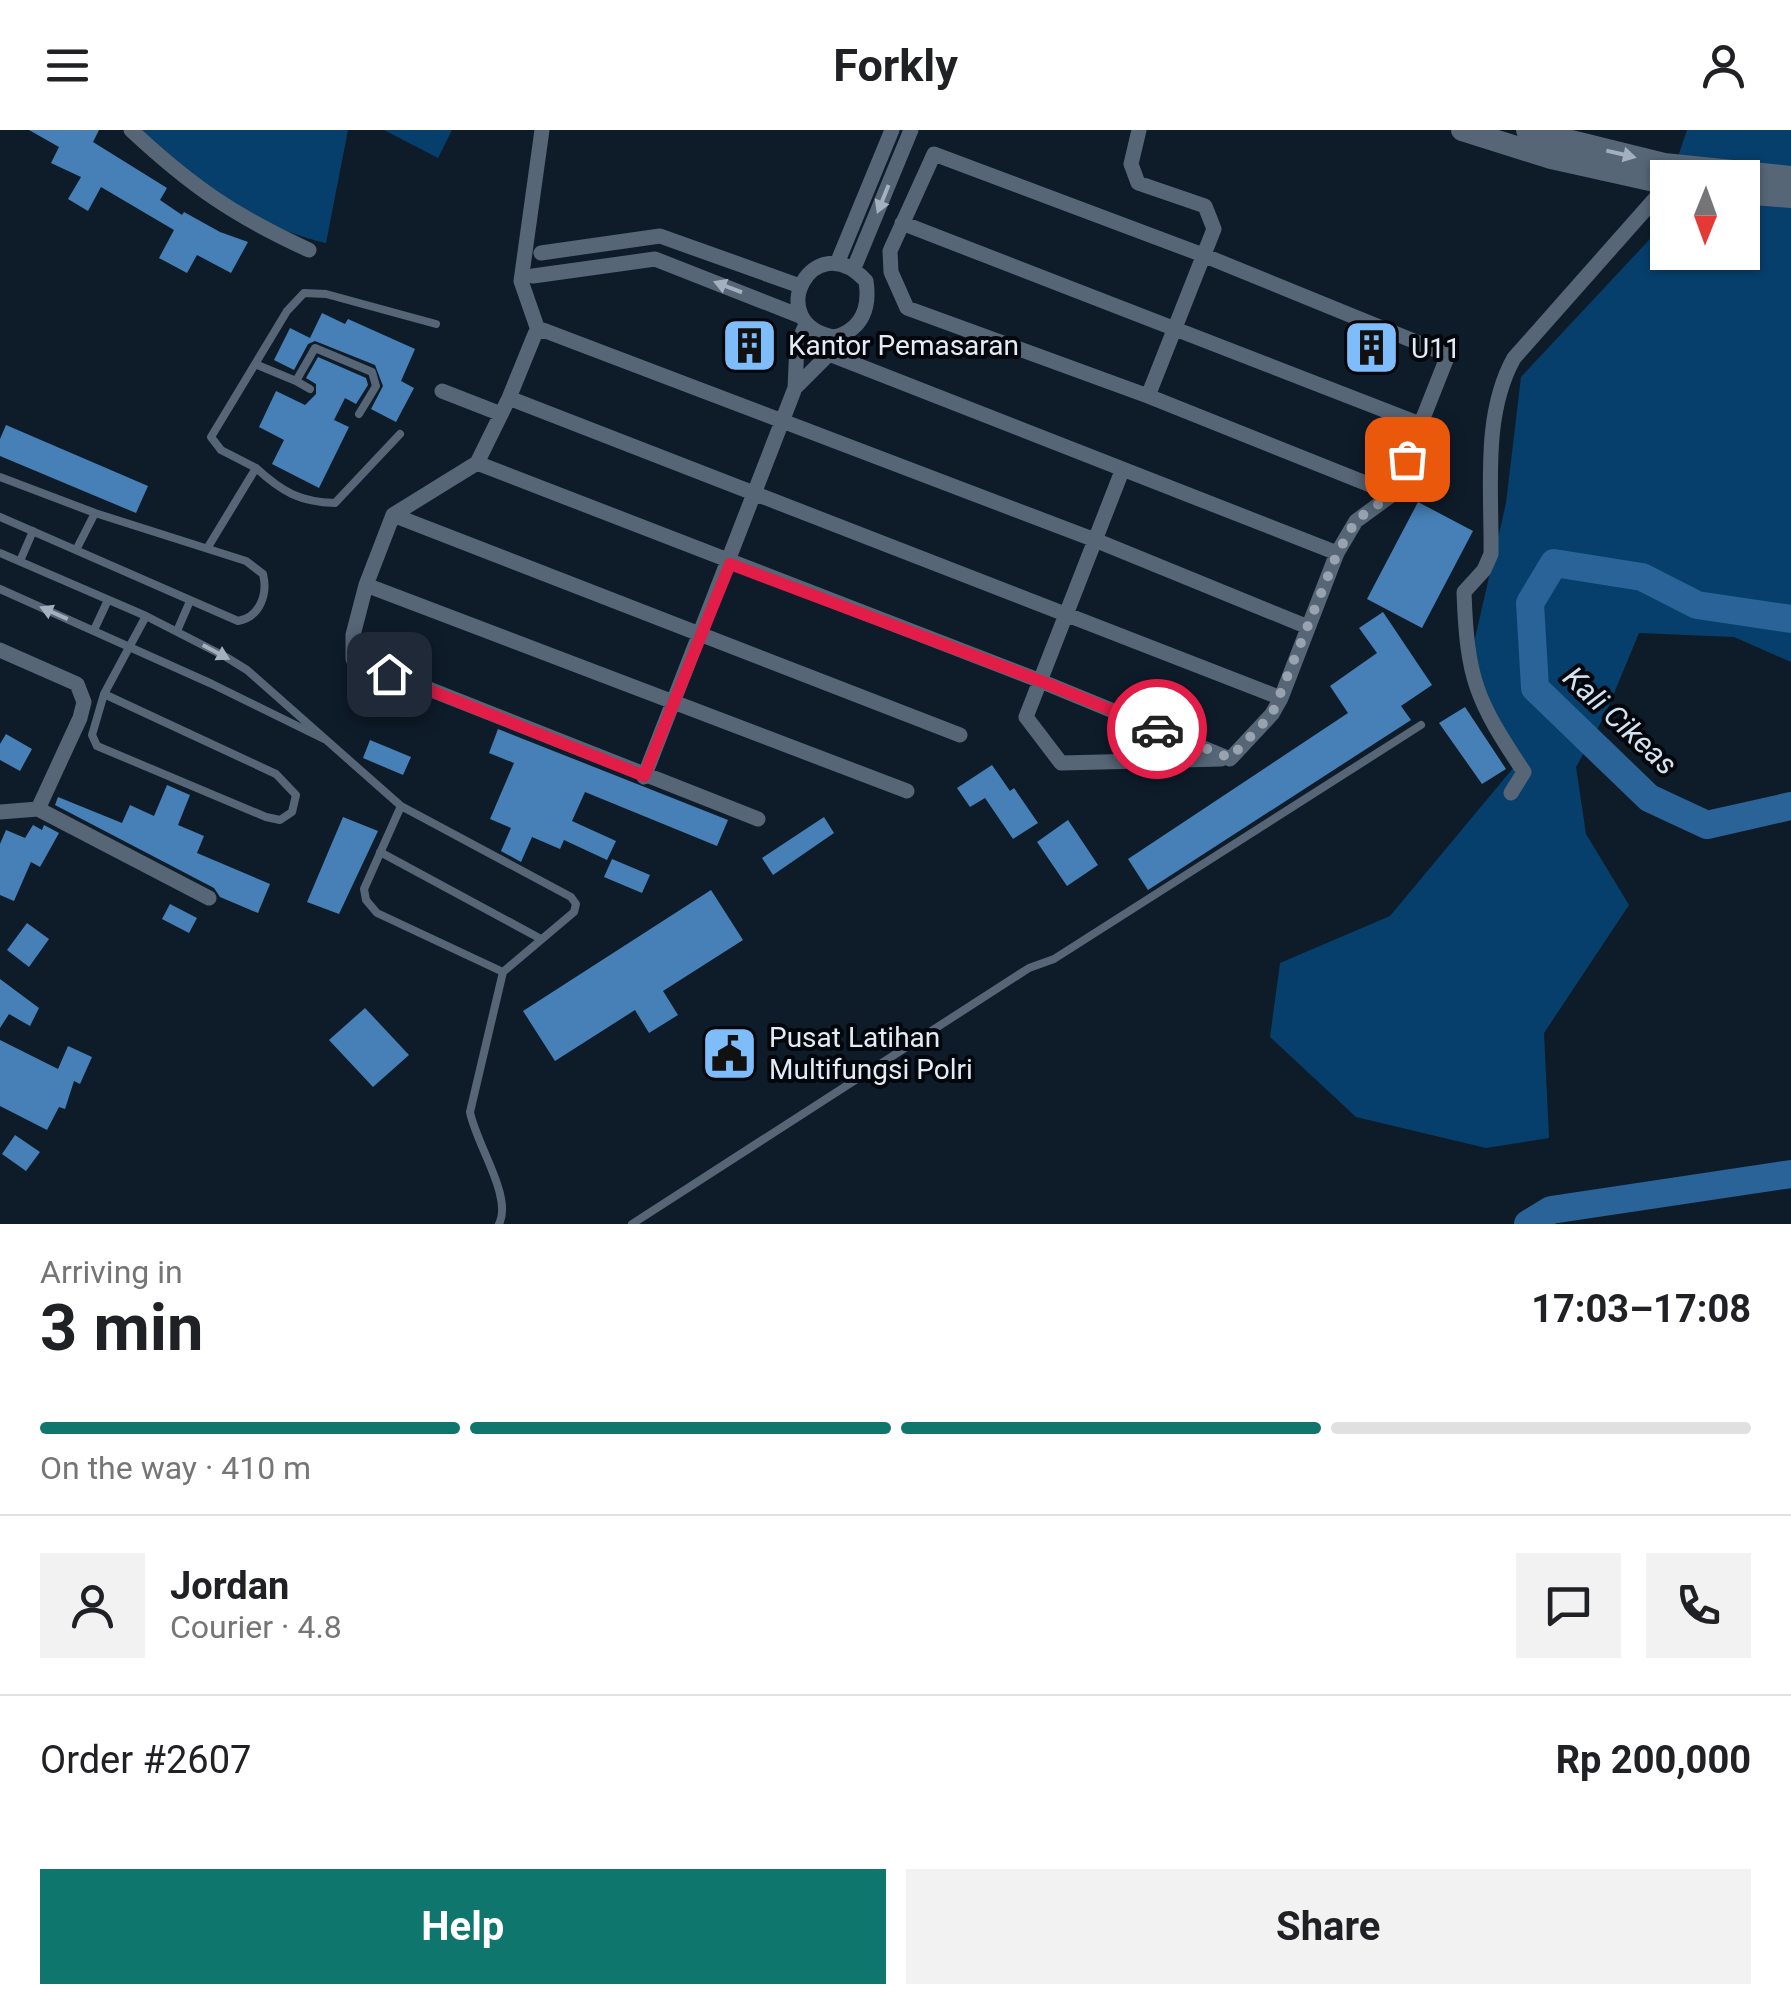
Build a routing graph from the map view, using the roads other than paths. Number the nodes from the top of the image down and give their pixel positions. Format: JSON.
{"nodes":[{"id":1,"x":131,"y":130,"type":"edge"},
{"id":2,"x":542,"y":130,"type":"edge"},
{"id":3,"x":892,"y":130,"type":"edge"},
{"id":4,"x":911,"y":130,"type":"edge"},
{"id":5,"x":1138,"y":130,"type":"edge"},
{"id":6,"x":1462,"y":130,"type":"edge"},
{"id":7,"x":1527,"y":130,"type":"edge"},
{"id":8,"x":1791,"y":176,"type":"edge"},
{"id":9,"x":1650,"y":180,"type":"edge"},
{"id":10,"x":1760,"y":194,"type":"edge"},
{"id":11,"x":1791,"y":197,"type":"edge"},
{"id":12,"x":1650,"y":204,"type":"edge"},
{"id":13,"x":902,"y":223,"type":"junction"},
{"id":14,"x":660,"y":236,"type":"junction"},
{"id":15,"x":309,"y":250,"type":"dead end"},
{"id":16,"x":541,"y":252,"type":"dead end"},
{"id":17,"x":1203,"y":255,"type":"junction"},
{"id":18,"x":656,"y":259,"type":"junction"},
{"id":19,"x":838,"y":261,"type":"junction"},
{"id":20,"x":854,"y":268,"type":"junction"},
{"id":21,"x":533,"y":276,"type":"dead end"},
{"id":22,"x":800,"y":286,"type":"junction"},
{"id":23,"x":900,"y":291,"type":"junction"},
{"id":24,"x":868,"y":296,"type":"junction"},
{"id":25,"x":803,"y":320,"type":"junction"},
{"id":26,"x":436,"y":324,"type":"dead end"},
{"id":27,"x":1176,"y":326,"type":"junction"},
{"id":28,"x":538,"y":330,"type":"junction"},
{"id":29,"x":836,"y":337,"type":"junction"},
{"id":30,"x":829,"y":354,"type":"junction"},
{"id":31,"x":255,"y":364,"type":"junction"},
{"id":32,"x":296,"y":380,"type":"junction"},
{"id":33,"x":310,"y":388,"type":"dead end"},
{"id":34,"x":795,"y":388,"type":"junction"},
{"id":35,"x":442,"y":391,"type":"dead end"},
{"id":36,"x":1148,"y":396,"type":"junction"},
{"id":37,"x":509,"y":398,"type":"junction"},
{"id":38,"x":360,"y":414,"type":"dead end"},
{"id":39,"x":501,"y":414,"type":"junction"},
{"id":40,"x":784,"y":420,"type":"junction"},
{"id":41,"x":1420,"y":424,"type":"junction"},
{"id":42,"x":400,"y":434,"type":"dead end"},
{"id":43,"x":476,"y":463,"type":"junction"},
{"id":44,"x":256,"y":468,"type":"junction"},
{"id":45,"x":1122,"y":471,"type":"junction"},
{"id":46,"x":0,"y":476,"type":"edge"},
{"id":47,"x":1393,"y":494,"type":"junction"},
{"id":48,"x":757,"y":495,"type":"junction"},
{"id":49,"x":95,"y":512,"type":"junction"},
{"id":50,"x":393,"y":515,"type":"junction"},
{"id":51,"x":0,"y":517,"type":"edge"},
{"id":52,"x":33,"y":531,"type":"junction"},
{"id":53,"x":1094,"y":540,"type":"junction"},
{"id":54,"x":208,"y":547,"type":"junction"},
{"id":55,"x":76,"y":550,"type":"junction"},
{"id":56,"x":0,"y":553,"type":"edge"},
{"id":57,"x":1337,"y":554,"type":"junction"},
{"id":58,"x":20,"y":561,"type":"junction"},
{"id":59,"x":730,"y":564,"type":"junction"},
{"id":60,"x":366,"y":584,"type":"junction"},
{"id":61,"x":0,"y":589,"type":"edge"},
{"id":62,"x":108,"y":600,"type":"junction"},
{"id":63,"x":190,"y":601,"type":"junction"},
{"id":64,"x":1065,"y":611,"type":"junction"},
{"id":65,"x":146,"y":616,"type":"junction"},
{"id":66,"x":1308,"y":628,"type":"junction"},
{"id":67,"x":94,"y":630,"type":"junction"},
{"id":68,"x":178,"y":631,"type":"junction"},
{"id":69,"x":701,"y":634,"type":"junction"},
{"id":70,"x":128,"y":648,"type":"junction"},
{"id":71,"x":0,"y":650,"type":"edge"},
{"id":72,"x":1038,"y":680,"type":"junction"},
{"id":73,"x":104,"y":694,"type":"junction"},
{"id":74,"x":1282,"y":698,"type":"junction"},
{"id":75,"x":675,"y":702,"type":"junction"},
{"id":76,"x":1421,"y":725,"type":"dead end"},
{"id":77,"x":960,"y":736,"type":"dead end"},
{"id":78,"x":332,"y":744,"type":"junction"},
{"id":79,"x":1230,"y":758,"type":"junction"},
{"id":80,"x":644,"y":776,"type":"junction"},
{"id":81,"x":907,"y":791,"type":"dead end"},
{"id":82,"x":1511,"y":793,"type":"dead end"},
{"id":83,"x":401,"y":806,"type":"junction"},
{"id":84,"x":38,"y":810,"type":"junction"},
{"id":85,"x":0,"y":812,"type":"edge"},
{"id":86,"x":758,"y":819,"type":"dead end"},
{"id":87,"x":380,"y":852,"type":"junction"},
{"id":88,"x":209,"y":898,"type":"dead end"},
{"id":89,"x":541,"y":939,"type":"junction"},
{"id":90,"x":503,"y":972,"type":"junction"},
{"id":91,"x":500,"y":1224,"type":"edge"},
{"id":92,"x":632,"y":1224,"type":"edge"}],
"edges":[{"from":1,"to":15,"type":"street"},
{"from":2,"to":28,"type":"street"},
{"from":3,"to":19,"type":"street"},
{"from":4,"to":20,"type":"street","one_way":true},
{"from":5,"to":17,"type":"street"},
{"from":6,"to":9,"type":"main road"},
{"from":7,"to":8,"type":"main road","one_way":true},
{"from":10,"to":11,"type":"main road"},
{"from":12,"to":82,"type":"street"},
{"from":13,"to":17,"type":"street"},
{"from":13,"to":23,"type":"street"},
{"from":13,"to":27,"type":"street"},
{"from":14,"to":16,"type":"street"},
{"from":14,"to":18,"type":"street"},
{"from":14,"to":22,"type":"street"},
{"from":17,"to":27,"type":"street"},
{"from":17,"to":41,"type":"street"},
{"from":18,"to":21,"type":"street"},
{"from":25,"to":18,"type":"street","one_way":true},
{"from":19,"to":20,"type":"street"},
{"from":19,"to":22,"type":"street"},
{"from":20,"to":24,"type":"street"},
{"from":22,"to":25,"type":"street"},
{"from":23,"to":24,"type":"street"},
{"from":23,"to":36,"type":"street"},
{"from":24,"to":29,"type":"street"},
{"from":25,"to":29,"type":"street"},
{"from":25,"to":34,"type":"street"},
{"from":26,"to":31,"type":"lane"},
{"from":27,"to":36,"type":"street"},
{"from":27,"to":41,"type":"street"},
{"from":28,"to":37,"type":"street"},
{"from":28,"to":40,"type":"street"},
{"from":29,"to":30,"type":"street"},
{"from":30,"to":34,"type":"street"},
{"from":30,"to":45,"type":"street"},
{"from":31,"to":32,"type":"lane"},
{"from":31,"to":44,"type":"lane"},
{"from":32,"to":33,"type":"lane"},
{"from":32,"to":38,"type":"lane"},
{"from":34,"to":40,"type":"street"},
{"from":35,"to":39,"type":"street"},
{"from":36,"to":47,"type":"street"},
{"from":37,"to":39,"type":"street"},
{"from":37,"to":48,"type":"street"},
{"from":39,"to":43,"type":"street"},
{"from":40,"to":48,"type":"street"},
{"from":40,"to":53,"type":"street"},
{"from":41,"to":47,"type":"street"},
{"from":42,"to":44,"type":"lane"},
{"from":43,"to":50,"type":"street"},
{"from":43,"to":59,"type":"street"},
{"from":44,"to":54,"type":"lane"},
{"from":45,"to":53,"type":"street"},
{"from":45,"to":57,"type":"street"},
{"from":46,"to":49,"type":"lane"},
{"from":47,"to":57,"type":"street"},
{"from":48,"to":59,"type":"street"},
{"from":48,"to":64,"type":"street"},
{"from":49,"to":54,"type":"lane"},
{"from":49,"to":55,"type":"lane"},
{"from":50,"to":60,"type":"street"},
{"from":50,"to":69,"type":"street"},
{"from":51,"to":52,"type":"lane"},
{"from":52,"to":55,"type":"lane"},
{"from":52,"to":58,"type":"lane"},
{"from":53,"to":64,"type":"street"},
{"from":53,"to":66,"type":"street"},
{"from":54,"to":63,"type":"lane"},
{"from":55,"to":63,"type":"lane"},
{"from":56,"to":58,"type":"lane"},
{"from":57,"to":66,"type":"street"},
{"from":58,"to":62,"type":"lane"},
{"from":59,"to":69,"type":"street"},
{"from":59,"to":72,"type":"street"},
{"from":60,"to":75,"type":"street"},
{"from":60,"to":80,"type":"street"},
{"from":67,"to":61,"type":"lane","one_way":true},
{"from":62,"to":65,"type":"lane"},
{"from":62,"to":67,"type":"lane"},
{"from":63,"to":68,"type":"lane"},
{"from":64,"to":72,"type":"street"},
{"from":64,"to":74,"type":"street"},
{"from":65,"to":68,"type":"lane"},
{"from":65,"to":70,"type":"lane"},
{"from":66,"to":74,"type":"street"},
{"from":67,"to":70,"type":"lane"},
{"from":68,"to":78,"type":"lane","one_way":true},
{"from":69,"to":75,"type":"street"},
{"from":69,"to":77,"type":"street"},
{"from":70,"to":73,"type":"lane"},
{"from":70,"to":78,"type":"lane"},
{"from":71,"to":84,"type":"street"},
{"from":72,"to":79,"type":"street"},
{"from":72,"to":79,"type":"street"},
{"from":73,"to":73,"type":"lane"},
{"from":74,"to":79,"type":"street"},
{"from":75,"to":80,"type":"street"},
{"from":75,"to":81,"type":"street"},
{"from":76,"to":92,"type":"lane"},
{"from":78,"to":83,"type":"lane"},
{"from":80,"to":86,"type":"street"},
{"from":83,"to":87,"type":"lane"},
{"from":83,"to":89,"type":"lane"},
{"from":84,"to":85,"type":"street"},
{"from":84,"to":88,"type":"street"},
{"from":87,"to":89,"type":"lane"},
{"from":87,"to":90,"type":"lane"},
{"from":89,"to":90,"type":"lane"},
{"from":90,"to":91,"type":"lane"}]}
